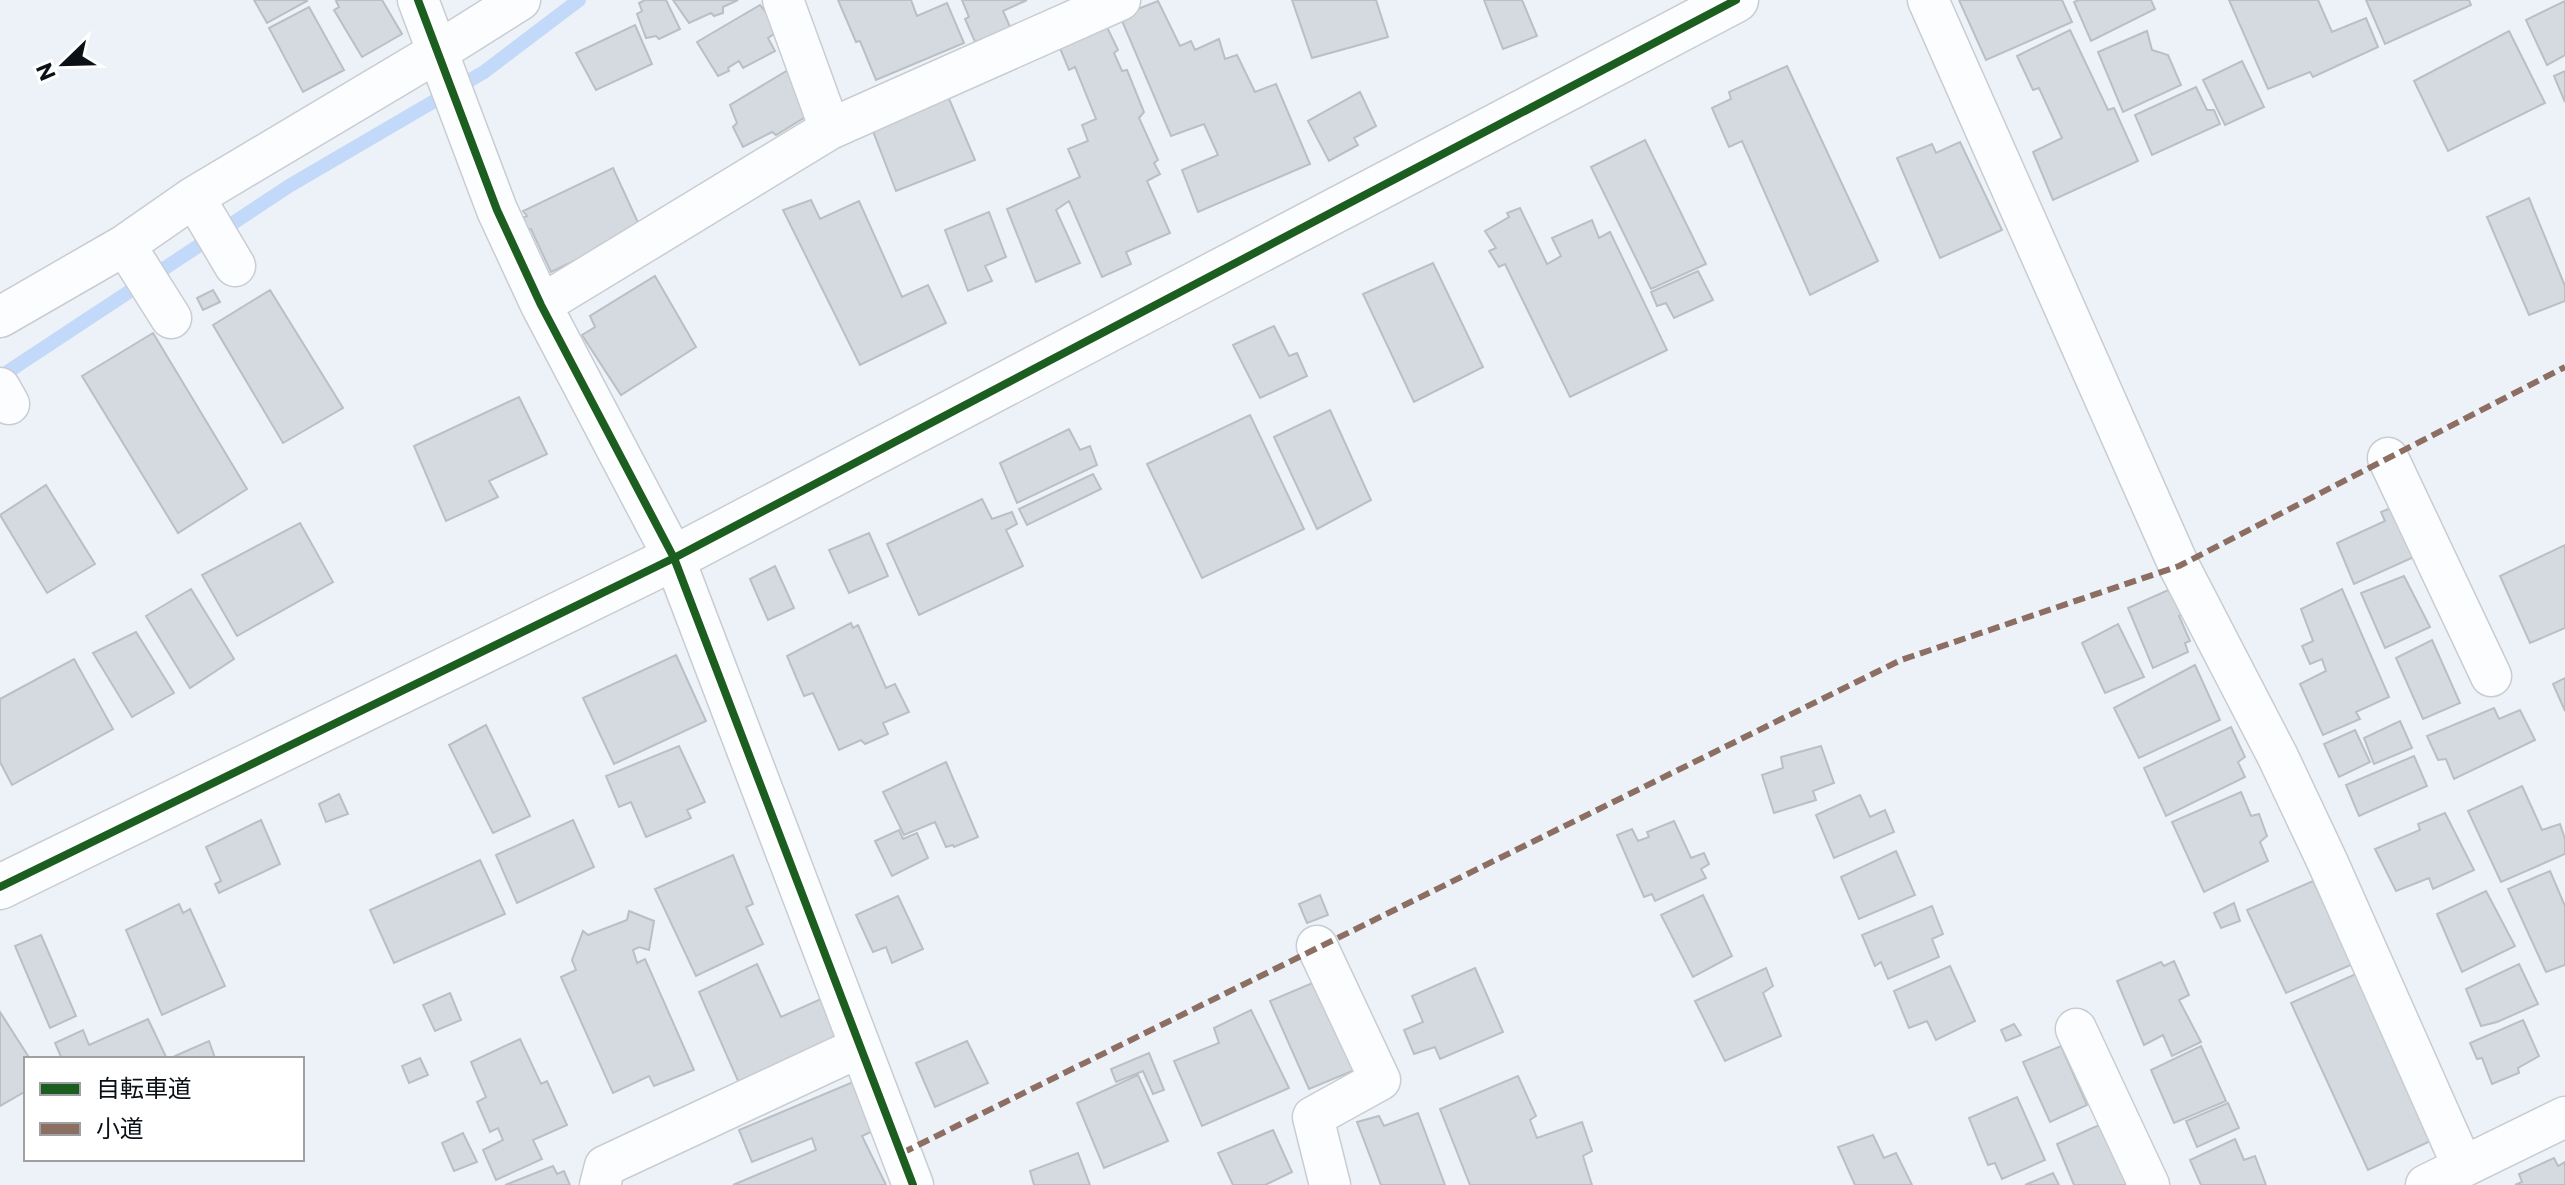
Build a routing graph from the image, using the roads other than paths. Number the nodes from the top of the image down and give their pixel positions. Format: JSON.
{"nodes":[{"id":1,"x":418,"y":0,"type":"edge"},
{"id":2,"x":520,"y":0,"type":"edge"},
{"id":3,"x":783,"y":0,"type":"edge"},
{"id":4,"x":1120,"y":0,"type":"edge"},
{"id":5,"x":1736,"y":0,"type":"edge"},
{"id":6,"x":1928,"y":0,"type":"edge"},
{"id":7,"x":442,"y":60,"type":"junction"},
{"id":8,"x":830,"y":129,"type":"junction"},
{"id":9,"x":199,"y":206,"type":"junction"},
{"id":10,"x":130,"y":253,"type":"junction"},
{"id":11,"x":235,"y":266,"type":"dead end"},
{"id":12,"x":541,"y":305,"type":"junction"},
{"id":13,"x":0,"y":317,"type":"edge"},
{"id":14,"x":171,"y":318,"type":"dead end"},
{"id":15,"x":2388,"y":458,"type":"dead end"},
{"id":16,"x":674,"y":558,"type":"junction"},
{"id":17,"x":2491,"y":676,"type":"dead end"},
{"id":18,"x":0,"y":887,"type":"edge"},
{"id":19,"x":1317,"y":946,"type":"dead end"},
{"id":20,"x":2076,"y":1029,"type":"dead end"},
{"id":21,"x":860,"y":1047,"type":"junction"},
{"id":22,"x":2565,"y":1117,"type":"edge"},
{"id":23,"x":2463,"y":1167,"type":"junction"},
{"id":24,"x":600,"y":1185,"type":"edge"},
{"id":25,"x":913,"y":1185,"type":"edge"},
{"id":26,"x":1330,"y":1185,"type":"edge"},
{"id":27,"x":2149,"y":1185,"type":"edge"},
{"id":28,"x":2426,"y":1185,"type":"edge"}],
"edges":[{"from":1,"to":7,"type":"street"},
{"from":2,"to":7,"type":"street"},
{"from":3,"to":8,"type":"street"},
{"from":4,"to":8,"type":"street"},
{"from":5,"to":16,"type":"street"},
{"from":6,"to":23,"type":"street"},
{"from":7,"to":9,"type":"street"},
{"from":7,"to":12,"type":"street"},
{"from":8,"to":12,"type":"street"},
{"from":9,"to":10,"type":"street"},
{"from":9,"to":11,"type":"street"},
{"from":10,"to":13,"type":"street"},
{"from":10,"to":14,"type":"street"},
{"from":12,"to":16,"type":"street"},
{"from":15,"to":17,"type":"street"},
{"from":16,"to":18,"type":"street"},
{"from":16,"to":21,"type":"street"},
{"from":19,"to":26,"type":"street"},
{"from":20,"to":27,"type":"street"},
{"from":21,"to":24,"type":"street"},
{"from":21,"to":25,"type":"street"},
{"from":22,"to":23,"type":"street"},
{"from":23,"to":28,"type":"street"}]}
